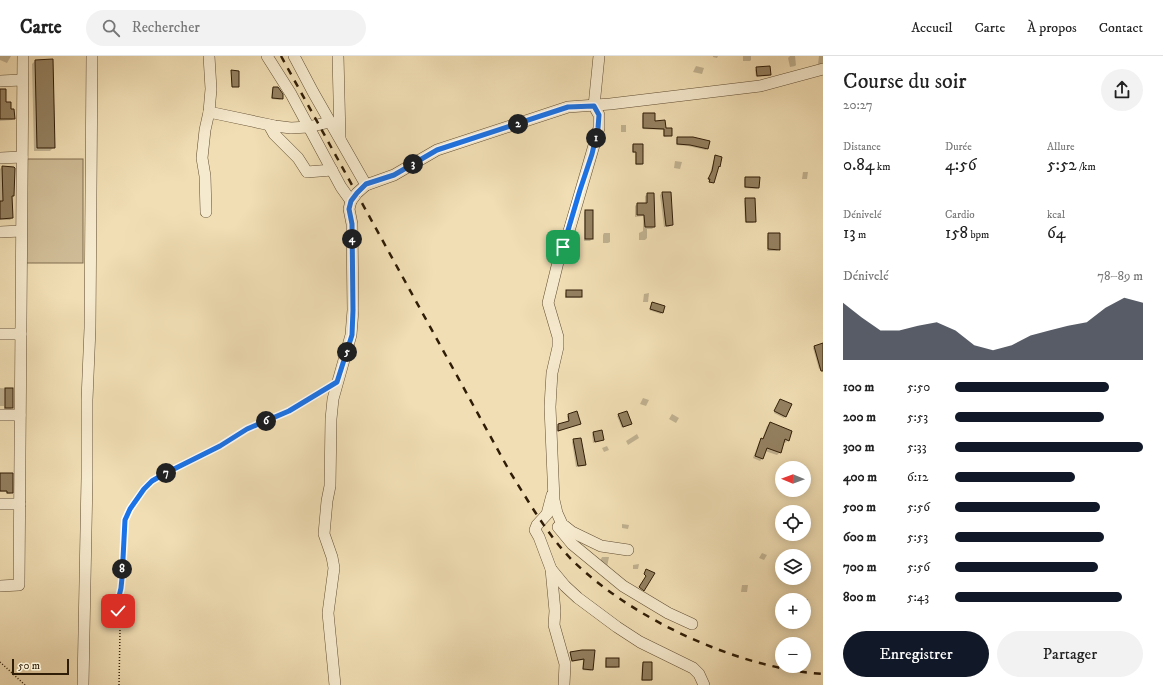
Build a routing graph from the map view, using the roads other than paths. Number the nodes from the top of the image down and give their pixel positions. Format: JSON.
{"nodes":[{"id":1,"x":23,"y":56,"type":"edge"},
{"id":2,"x":92,"y":56,"type":"edge"},
{"id":3,"x":209,"y":56,"type":"edge"},
{"id":4,"x":267,"y":56,"type":"edge"},
{"id":5,"x":294,"y":56,"type":"edge"},
{"id":6,"x":338,"y":56,"type":"edge"},
{"id":7,"x":599,"y":56,"type":"edge"},
{"id":8,"x":823,"y":69,"type":"edge"},
{"id":9,"x":22,"y":80,"type":"junction"},
{"id":10,"x":0,"y":81,"type":"edge"},
{"id":11,"x":594,"y":106,"type":"junction"},
{"id":12,"x":209,"y":112,"type":"junction"},
{"id":13,"x":330,"y":122,"type":"junction"},
{"id":14,"x":269,"y":125,"type":"junction"},
{"id":15,"x":308,"y":127,"type":"junction"},
{"id":16,"x":340,"y":141,"type":"junction"},
{"id":17,"x":22,"y":157,"type":"junction"},
{"id":18,"x":0,"y":158,"type":"edge"},
{"id":19,"x":332,"y":170,"type":"junction"},
{"id":20,"x":366,"y":184,"type":"junction"},
{"id":21,"x":351,"y":201,"type":"junction"},
{"id":22,"x":206,"y":212,"type":"dead end"},
{"id":23,"x":21,"y":231,"type":"junction"},
{"id":24,"x":0,"y":232,"type":"edge"},
{"id":25,"x":0,"y":334,"type":"edge"},
{"id":26,"x":21,"y":334,"type":"junction"},
{"id":27,"x":20,"y":414,"type":"junction"},
{"id":28,"x":0,"y":415,"type":"edge"},
{"id":29,"x":554,"y":488,"type":"junction"},
{"id":30,"x":0,"y":504,"type":"edge"},
{"id":31,"x":20,"y":504,"type":"junction"},
{"id":32,"x":547,"y":514,"type":"junction"},
{"id":33,"x":628,"y":550,"type":"dead end"},
{"id":34,"x":551,"y":569,"type":"junction"},
{"id":35,"x":0,"y":586,"type":"edge"},
{"id":36,"x":692,"y":624,"type":"dead end"},
{"id":37,"x":83,"y":685,"type":"edge"},
{"id":38,"x":335,"y":685,"type":"edge"},
{"id":39,"x":564,"y":685,"type":"edge"},
{"id":40,"x":704,"y":685,"type":"edge"}],
"edges":[{"from":1,"to":9,"type":"street"},
{"from":2,"to":37,"type":"street"},
{"from":3,"to":12,"type":"street"},
{"from":4,"to":15,"type":"street"},
{"from":5,"to":13,"type":"street"},
{"from":6,"to":16,"type":"street"},
{"from":7,"to":11,"type":"street"},
{"from":8,"to":11,"type":"street"},
{"from":9,"to":10,"type":"street"},
{"from":9,"to":17,"type":"street"},
{"from":11,"to":20,"type":"street"},
{"from":11,"to":29,"type":"street"},
{"from":12,"to":14,"type":"street"},
{"from":12,"to":22,"type":"street"},
{"from":13,"to":15,"type":"street"},
{"from":13,"to":16,"type":"street"},
{"from":14,"to":15,"type":"street"},
{"from":14,"to":19,"type":"street"},
{"from":15,"to":19,"type":"street"},
{"from":16,"to":20,"type":"street"},
{"from":17,"to":18,"type":"street"},
{"from":17,"to":23,"type":"street"},
{"from":19,"to":21,"type":"street"},
{"from":20,"to":21,"type":"street"},
{"from":21,"to":38,"type":"street"},
{"from":23,"to":24,"type":"street"},
{"from":23,"to":26,"type":"street"},
{"from":25,"to":26,"type":"street"},
{"from":26,"to":27,"type":"street"},
{"from":27,"to":28,"type":"street"},
{"from":27,"to":31,"type":"street"},
{"from":29,"to":32,"type":"street"},
{"from":29,"to":33,"type":"street"},
{"from":30,"to":31,"type":"street"},
{"from":31,"to":35,"type":"street"},
{"from":32,"to":34,"type":"street"},
{"from":32,"to":36,"type":"street"},
{"from":34,"to":39,"type":"street"},
{"from":34,"to":40,"type":"street"}]}
